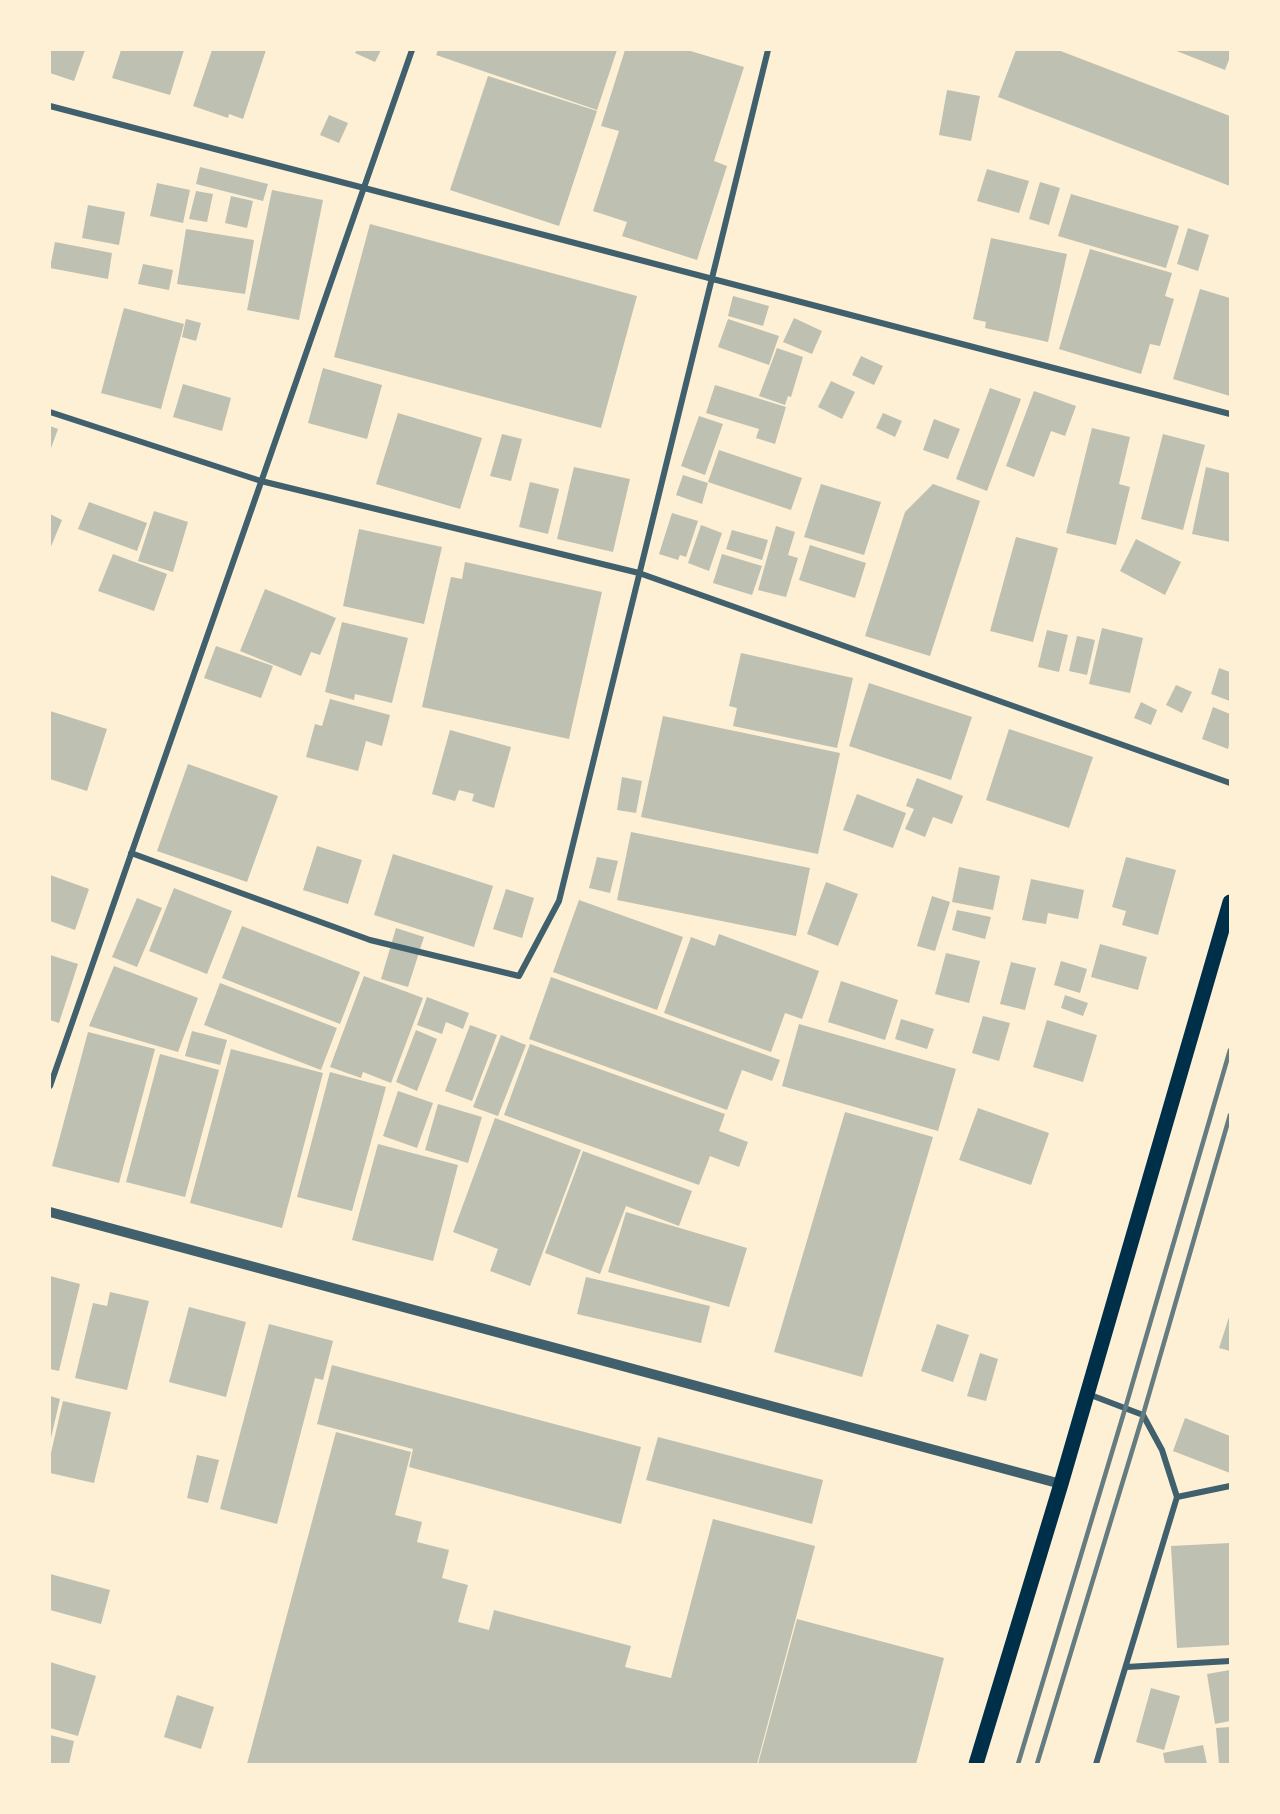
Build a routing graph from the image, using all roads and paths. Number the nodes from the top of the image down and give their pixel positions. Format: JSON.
{"nodes":[{"id":1,"x":412,"y":50,"type":"edge"},
{"id":2,"x":768,"y":50,"type":"edge"},
{"id":3,"x":50,"y":106,"type":"edge"},
{"id":4,"x":364,"y":188,"type":"junction"},
{"id":5,"x":712,"y":278,"type":"junction"},
{"id":6,"x":50,"y":412,"type":"edge"},
{"id":7,"x":1230,"y":414,"type":"edge"},
{"id":8,"x":261,"y":482,"type":"junction"},
{"id":9,"x":639,"y":573,"type":"junction"},
{"id":10,"x":1230,"y":783,"type":"edge"},
{"id":11,"x":131,"y":853,"type":"junction"},
{"id":12,"x":1230,"y":902,"type":"edge"},
{"id":13,"x":50,"y":1086,"type":"edge"},
{"id":14,"x":50,"y":1212,"type":"edge"},
{"id":15,"x":1088,"y":1394,"type":"junction"},
{"id":16,"x":1061,"y":1484,"type":"junction"},
{"id":17,"x":1230,"y":1486,"type":"edge"},
{"id":18,"x":1177,"y":1497,"type":"junction"},
{"id":19,"x":1230,"y":1660,"type":"edge"},
{"id":20,"x":1126,"y":1667,"type":"junction"},
{"id":21,"x":976,"y":1764,"type":"edge"},
{"id":22,"x":1096,"y":1764,"type":"edge"}],
"edges":[{"from":1,"to":4,"type":"street"},
{"from":2,"to":5,"type":"street"},
{"from":3,"to":4,"type":"street"},
{"from":4,"to":5,"type":"street"},
{"from":4,"to":8,"type":"street"},
{"from":5,"to":7,"type":"street"},
{"from":5,"to":9,"type":"street"},
{"from":6,"to":8,"type":"street"},
{"from":8,"to":9,"type":"street"},
{"from":8,"to":11,"type":"street"},
{"from":9,"to":10,"type":"street"},
{"from":9,"to":11,"type":"street"},
{"from":11,"to":13,"type":"street"},
{"from":12,"to":15,"type":"main road"},
{"from":14,"to":16,"type":"street"},
{"from":15,"to":16,"type":"main road"},
{"from":15,"to":18,"type":"street"},
{"from":16,"to":21,"type":"main road"},
{"from":17,"to":18,"type":"street"},
{"from":18,"to":20,"type":"street"},
{"from":19,"to":20,"type":"street"},
{"from":20,"to":22,"type":"street"}]}
